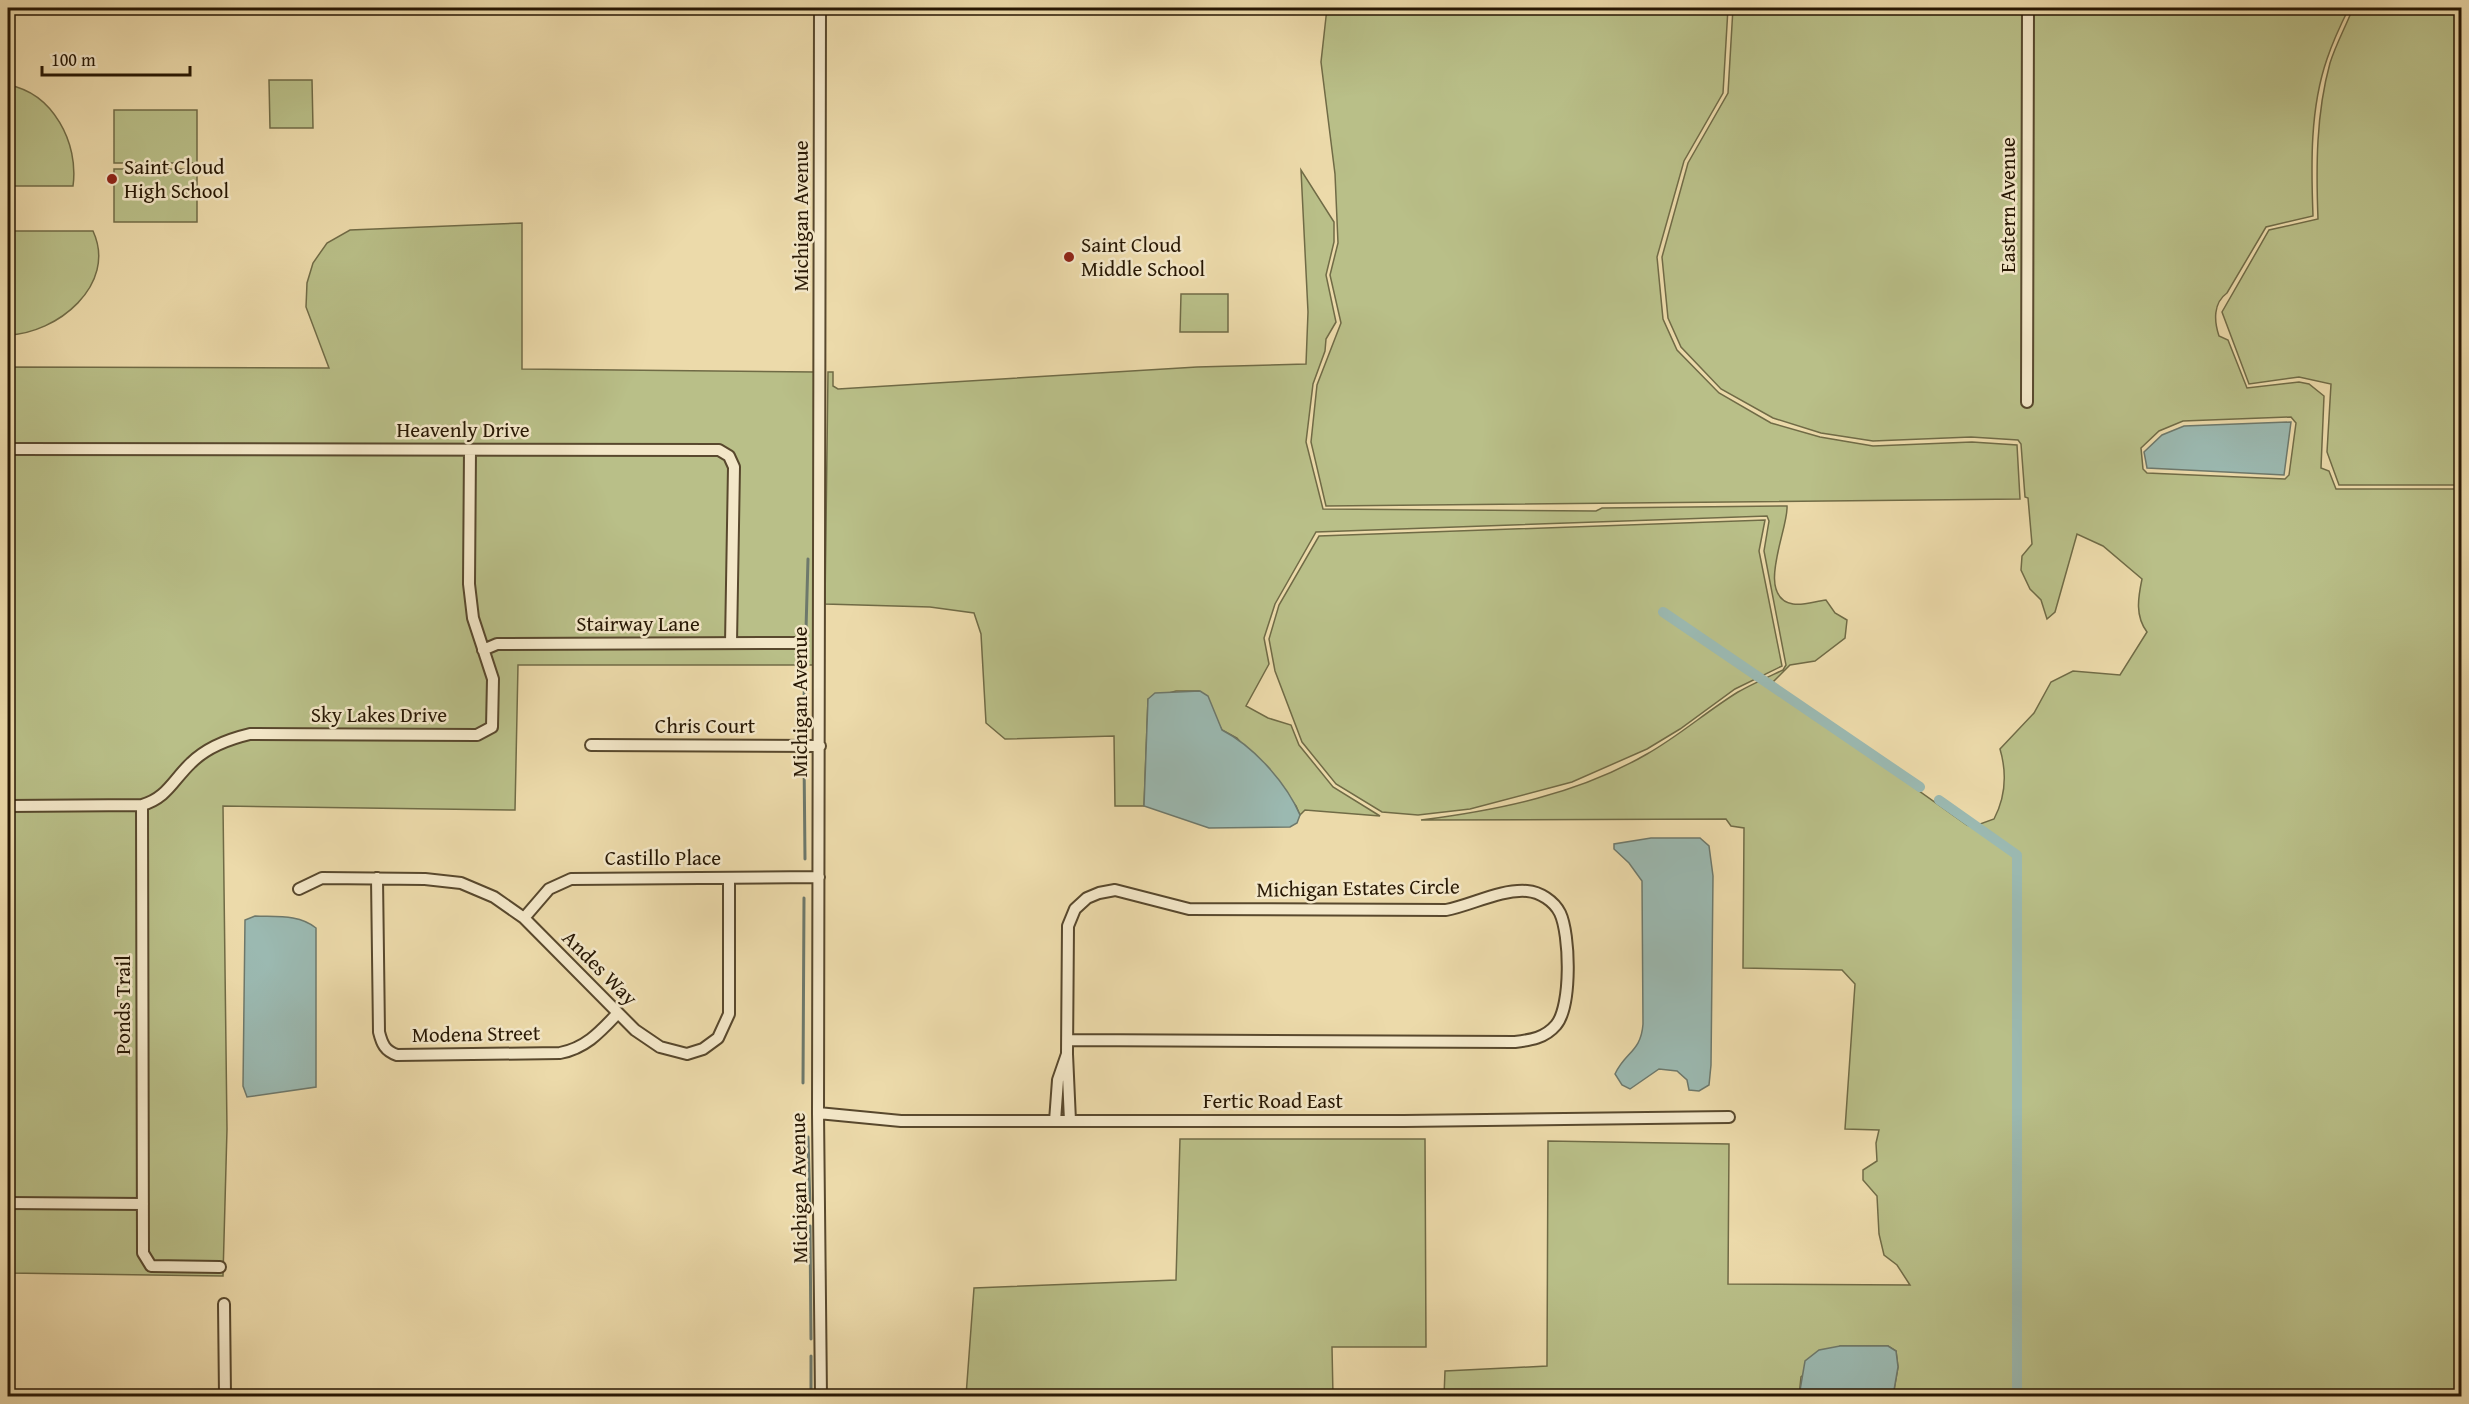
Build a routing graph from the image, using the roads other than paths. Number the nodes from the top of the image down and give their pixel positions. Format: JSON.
{"nodes":[{"id":1,"x":820,"y":8,"type":"edge"},
{"id":2,"x":2028,"y":8,"type":"edge"},
{"id":3,"x":2027,"y":402,"type":"dead end"},
{"id":4,"x":8,"y":449,"type":"edge"},
{"id":5,"x":470,"y":450,"type":"junction"},
{"id":6,"x":731,"y":643,"type":"junction"},
{"id":7,"x":795,"y":643,"type":"dead end"},
{"id":8,"x":483,"y":650,"type":"junction"},
{"id":9,"x":591,"y":746,"type":"dead end"},
{"id":10,"x":820,"y":746,"type":"junction"},
{"id":11,"x":142,"y":805,"type":"junction"},
{"id":12,"x":8,"y":806,"type":"edge"},
{"id":13,"x":819,"y":877,"type":"junction"},
{"id":14,"x":377,"y":878,"type":"junction"},
{"id":15,"x":729,"y":878,"type":"junction"},
{"id":16,"x":299,"y":889,"type":"dead end"},
{"id":17,"x":524,"y":918,"type":"junction"},
{"id":18,"x":618,"y":1013,"type":"junction"},
{"id":19,"x":1068,"y":1040,"type":"junction"},
{"id":20,"x":1067,"y":1054,"type":"junction"},
{"id":21,"x":818,"y":1113,"type":"junction"},
{"id":22,"x":1729,"y":1117,"type":"dead end"},
{"id":23,"x":1055,"y":1121,"type":"junction"},
{"id":24,"x":1070,"y":1121,"type":"junction"},
{"id":25,"x":8,"y":1203,"type":"edge"},
{"id":26,"x":143,"y":1204,"type":"junction"},
{"id":27,"x":220,"y":1267,"type":"dead end"},
{"id":28,"x":224,"y":1304,"type":"dead end"},
{"id":29,"x":225,"y":1396,"type":"edge"},
{"id":30,"x":821,"y":1396,"type":"edge"}],
"edges":[{"from":1,"to":10,"type":"street","name":"Michigan Avenue"},
{"from":2,"to":3,"type":"street","name":"Eastern Avenue"},
{"from":4,"to":5,"type":"street","name":"Heavenly Drive"},
{"from":5,"to":6,"type":"street","name":"Heavenly Drive"},
{"from":5,"to":8,"type":"street","name":"Sky Lakes Drive"},
{"from":6,"to":7,"type":"street","name":"Stairway Lane"},
{"from":6,"to":8,"type":"street","name":"Stairway Lane"},
{"from":8,"to":11,"type":"street","name":"Sky Lakes Drive"},
{"from":9,"to":10,"type":"street","name":"Chris Court"},
{"from":10,"to":13,"type":"street","name":"Michigan Avenue"},
{"from":11,"to":12,"type":"street","name":"Sky Lakes Drive"},
{"from":11,"to":26,"type":"street","name":"Ponds Trail"},
{"from":13,"to":15,"type":"street","name":"Castillo Place"},
{"from":13,"to":21,"type":"street","name":"Michigan Avenue"},
{"from":14,"to":16,"type":"street","name":"Andes Way"},
{"from":14,"to":17,"type":"street","name":"Andes Way"},
{"from":14,"to":18,"type":"street","name":"Modena Street"},
{"from":15,"to":17,"type":"street","name":"Castillo Place"},
{"from":15,"to":18,"type":"street","name":"Andes Way"},
{"from":17,"to":18,"type":"street","name":"Andes Way"},
{"from":19,"to":19,"type":"street","name":"Michigan Estates Circle"},
{"from":19,"to":20,"type":"street","name":"Michigan Estates Circle"},
{"from":20,"to":23,"type":"street","name":"Michigan Estates Circle"},
{"from":20,"to":24,"type":"street","name":"Michigan Estates Circle"},
{"from":21,"to":23,"type":"street","name":"Fertic Road East"},
{"from":21,"to":30,"type":"street","name":"Michigan Avenue"},
{"from":22,"to":24,"type":"street","name":"Fertic Road East"},
{"from":23,"to":24,"type":"street","name":"Fertic Road East"},
{"from":25,"to":26,"type":"street"},
{"from":26,"to":27,"type":"street","name":"Ponds Trail"},
{"from":28,"to":29,"type":"street"}]}
